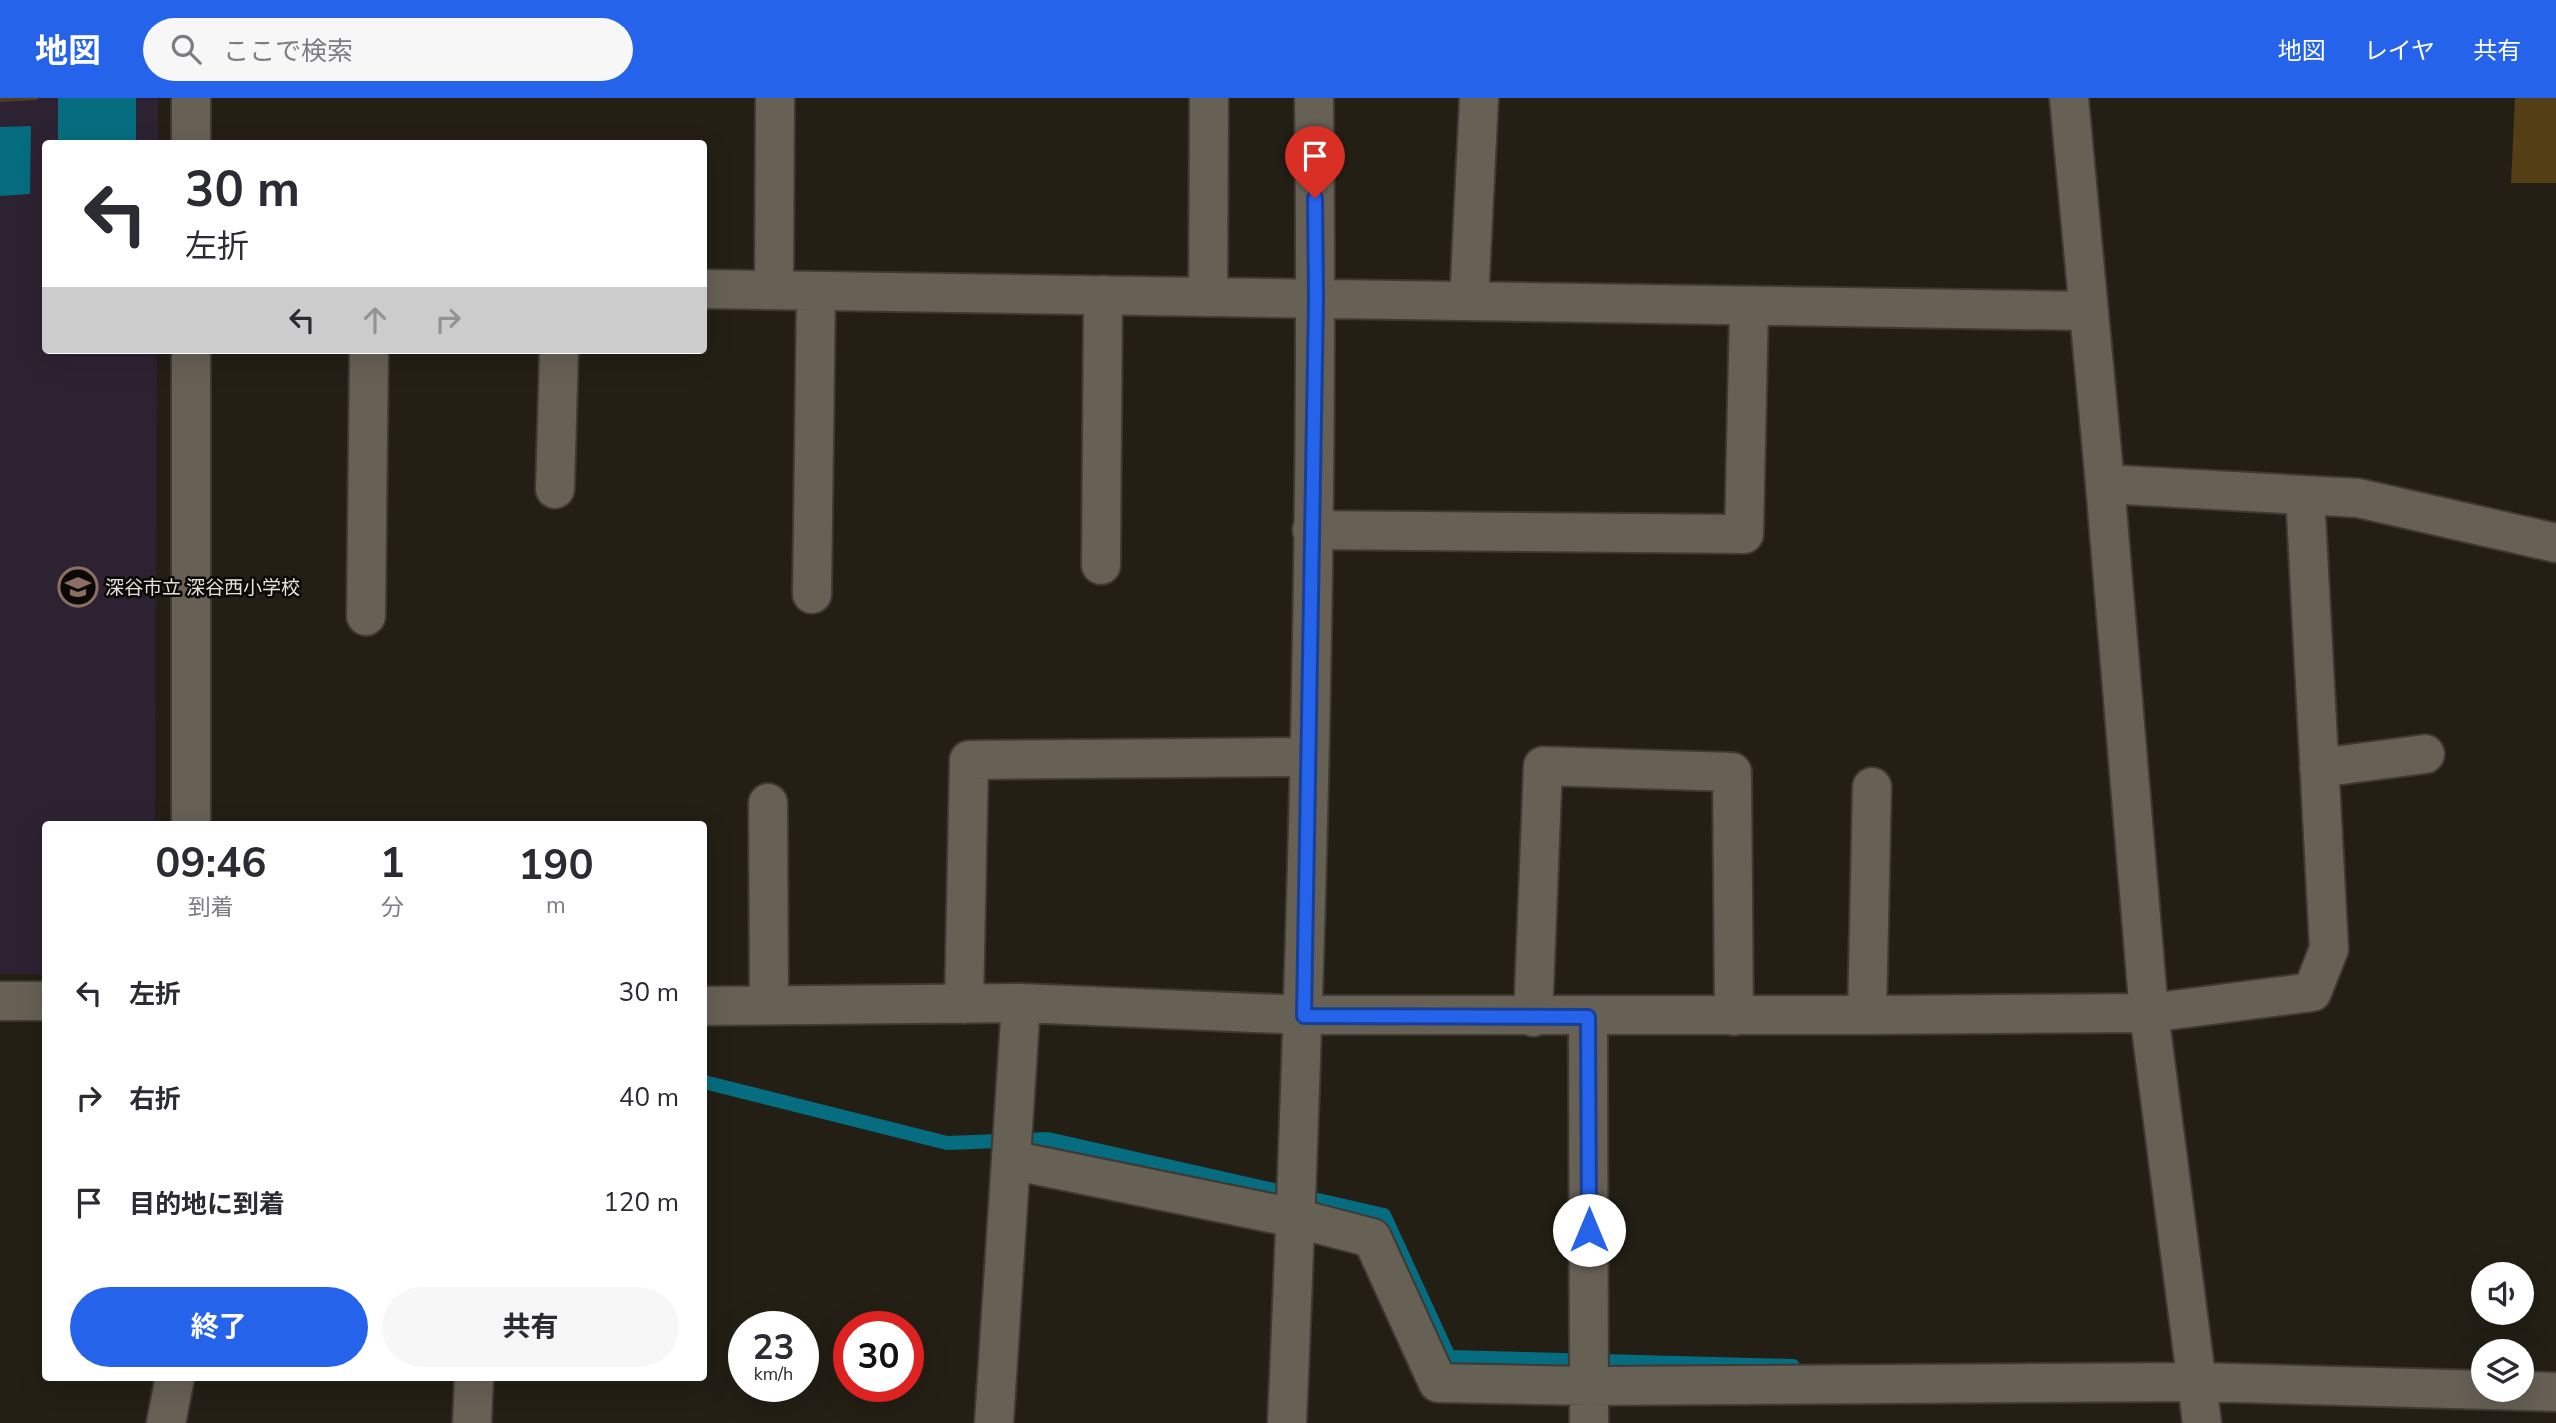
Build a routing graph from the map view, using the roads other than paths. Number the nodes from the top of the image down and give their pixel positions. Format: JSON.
{"nodes":[{"id":1,"x":191,"y":98,"type":"edge"},
{"id":2,"x":775,"y":98,"type":"edge"},
{"id":3,"x":1209,"y":98,"type":"edge"},
{"id":4,"x":1314,"y":98,"type":"edge"},
{"id":5,"x":1479,"y":98,"type":"edge"},
{"id":6,"x":2069,"y":98,"type":"edge"},
{"id":7,"x":191,"y":140,"type":"edge"},
{"id":8,"x":707,"y":289,"type":"edge"},
{"id":9,"x":774,"y":290,"type":"junction"},
{"id":10,"x":816,"y":291,"type":"junction"},
{"id":11,"x":1103,"y":295,"type":"junction"},
{"id":12,"x":1208,"y":297,"type":"junction"},
{"id":13,"x":1316,"y":298,"type":"junction"},
{"id":14,"x":1469,"y":301,"type":"junction"},
{"id":15,"x":1749,"y":306,"type":"junction"},
{"id":16,"x":2088,"y":311,"type":"junction"},
{"id":17,"x":191,"y":354,"type":"edge"},
{"id":18,"x":369,"y":354,"type":"edge"},
{"id":19,"x":559,"y":354,"type":"edge"},
{"id":20,"x":2105,"y":484,"type":"junction"},
{"id":21,"x":555,"y":489,"type":"dead end"},
{"id":22,"x":2305,"y":495,"type":"junction"},
{"id":23,"x":1312,"y":530,"type":"junction"},
{"id":24,"x":2556,"y":543,"type":"edge"},
{"id":25,"x":1101,"y":565,"type":"dead end"},
{"id":26,"x":813,"y":594,"type":"dead end"},
{"id":27,"x":366,"y":616,"type":"dead end"},
{"id":28,"x":2425,"y":754,"type":"dead end"},
{"id":29,"x":1308,"y":757,"type":"junction"},
{"id":30,"x":2319,"y":768,"type":"junction"},
{"id":31,"x":1872,"y":787,"type":"dead end"},
{"id":32,"x":768,"y":803,"type":"dead end"},
{"id":33,"x":191,"y":821,"type":"edge"},
{"id":34,"x":0,"y":1000,"type":"edge"},
{"id":35,"x":42,"y":1001,"type":"edge"},
{"id":36,"x":1021,"y":1003,"type":"junction"},
{"id":37,"x":964,"y":1004,"type":"junction"},
{"id":38,"x":769,"y":1005,"type":"junction"},
{"id":39,"x":707,"y":1006,"type":"edge"},
{"id":40,"x":2149,"y":1013,"type":"junction"},
{"id":41,"x":1867,"y":1015,"type":"junction"},
{"id":42,"x":1304,"y":1016,"type":"junction"},
{"id":43,"x":1734,"y":1016,"type":"junction"},
{"id":44,"x":1532,"y":1017,"type":"junction"},
{"id":45,"x":1588,"y":1017,"type":"junction"},
{"id":46,"x":1011,"y":1160,"type":"junction"},
{"id":47,"x":1295,"y":1218,"type":"junction"},
{"id":48,"x":174,"y":1381,"type":"edge"},
{"id":49,"x":474,"y":1381,"type":"edge"},
{"id":50,"x":2199,"y":1382,"type":"junction"},
{"id":51,"x":2556,"y":1392,"type":"edge"},
{"id":52,"x":1589,"y":1405,"type":"edge"},
{"id":53,"x":166,"y":1423,"type":"edge"},
{"id":54,"x":472,"y":1423,"type":"edge"},
{"id":55,"x":994,"y":1423,"type":"edge"},
{"id":56,"x":1287,"y":1423,"type":"edge"},
{"id":57,"x":2202,"y":1423,"type":"edge"}],
"edges":[{"from":1,"to":7,"type":"street"},
{"from":2,"to":9,"type":"street"},
{"from":3,"to":12,"type":"street"},
{"from":4,"to":13,"type":"street"},
{"from":5,"to":14,"type":"street"},
{"from":6,"to":16,"type":"street"},
{"from":8,"to":9,"type":"street"},
{"from":9,"to":10,"type":"street"},
{"from":10,"to":11,"type":"street"},
{"from":10,"to":26,"type":"street"},
{"from":11,"to":12,"type":"street"},
{"from":11,"to":25,"type":"street"},
{"from":12,"to":13,"type":"street"},
{"from":13,"to":14,"type":"street"},
{"from":13,"to":23,"type":"street"},
{"from":14,"to":15,"type":"street"},
{"from":15,"to":16,"type":"street"},
{"from":15,"to":23,"type":"street"},
{"from":16,"to":20,"type":"street"},
{"from":17,"to":33,"type":"street"},
{"from":18,"to":27,"type":"street"},
{"from":19,"to":21,"type":"street"},
{"from":20,"to":22,"type":"street"},
{"from":20,"to":40,"type":"street"},
{"from":22,"to":24,"type":"street"},
{"from":22,"to":30,"type":"street"},
{"from":23,"to":29,"type":"street"},
{"from":28,"to":30,"type":"street"},
{"from":29,"to":37,"type":"street"},
{"from":29,"to":42,"type":"street"},
{"from":30,"to":40,"type":"street"},
{"from":31,"to":41,"type":"street"},
{"from":32,"to":38,"type":"street"},
{"from":34,"to":35,"type":"street"},
{"from":36,"to":37,"type":"street"},
{"from":36,"to":42,"type":"street"},
{"from":36,"to":46,"type":"street"},
{"from":37,"to":38,"type":"street"},
{"from":38,"to":39,"type":"street"},
{"from":40,"to":41,"type":"street"},
{"from":40,"to":50,"type":"street"},
{"from":41,"to":43,"type":"street"},
{"from":42,"to":44,"type":"street"},
{"from":42,"to":47,"type":"street"},
{"from":43,"to":44,"type":"street"},
{"from":43,"to":45,"type":"street"},
{"from":44,"to":45,"type":"street"},
{"from":45,"to":52,"type":"street"},
{"from":46,"to":47,"type":"street"},
{"from":46,"to":55,"type":"street"},
{"from":47,"to":52,"type":"street"},
{"from":47,"to":56,"type":"street"},
{"from":48,"to":53,"type":"street"},
{"from":49,"to":54,"type":"street"},
{"from":50,"to":51,"type":"street"},
{"from":50,"to":52,"type":"street"},
{"from":50,"to":57,"type":"street"}]}
